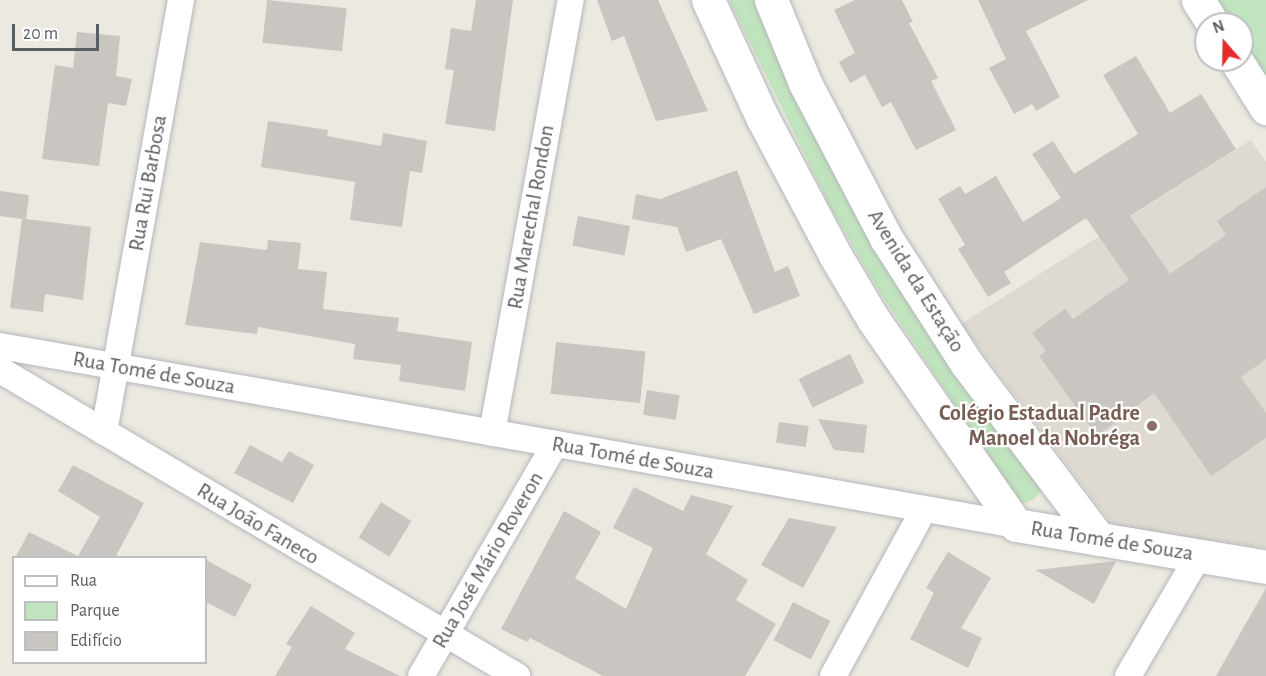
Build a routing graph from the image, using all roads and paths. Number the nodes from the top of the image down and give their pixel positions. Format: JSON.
{"nodes":[{"id":1,"x":181,"y":0,"type":"edge"},
{"id":2,"x":571,"y":0,"type":"edge"},
{"id":3,"x":708,"y":0,"type":"edge"},
{"id":4,"x":771,"y":0,"type":"edge"},
{"id":5,"x":1244,"y":72,"type":"edge"},
{"id":6,"x":1266,"y":108,"type":"edge"},
{"id":7,"x":0,"y":346,"type":"edge"},
{"id":8,"x":114,"y":366,"type":"junction"},
{"id":9,"x":0,"y":370,"type":"edge"},
{"id":10,"x":104,"y":432,"type":"junction"},
{"id":11,"x":492,"y":433,"type":"junction"},
{"id":12,"x":555,"y":444,"type":"junction"},
{"id":13,"x":924,"y":509,"type":"junction"},
{"id":14,"x":1016,"y":525,"type":"junction"},
{"id":15,"x":1099,"y":539,"type":"junction"},
{"id":16,"x":1199,"y":555,"type":"junction"},
{"id":17,"x":1266,"y":567,"type":"edge"},
{"id":18,"x":444,"y":635,"type":"junction"},
{"id":19,"x":421,"y":676,"type":"edge"},
{"id":20,"x":518,"y":676,"type":"edge"},
{"id":21,"x":833,"y":676,"type":"edge"},
{"id":22,"x":1128,"y":676,"type":"edge"}],
"edges":[{"from":1,"to":8,"type":"street","name":"Rua Rui Barbosa"},
{"from":2,"to":11,"type":"street","name":"Rua Marechal Rondon"},
{"from":3,"to":14,"type":"street"},
{"from":4,"to":15,"type":"street","name":"Avenida da Estação"},
{"from":5,"to":6,"type":"street"},
{"from":7,"to":8,"type":"street","name":"Rua Tomé de Souza"},
{"from":8,"to":10,"type":"street","name":"Rua Rui Barbosa"},
{"from":8,"to":11,"type":"street","name":"Rua Tomé de Souza"},
{"from":9,"to":10,"type":"street","name":"Rua João Faneco"},
{"from":10,"to":18,"type":"street","name":"Rua João Faneco"},
{"from":11,"to":12,"type":"street","name":"Rua Tomé de Souza"},
{"from":12,"to":13,"type":"street","name":"Rua Tomé de Souza"},
{"from":12,"to":18,"type":"street","name":"Rua José Mário Roveron"},
{"from":13,"to":14,"type":"street","name":"Rua Tomé de Souza"},
{"from":13,"to":21,"type":"street"},
{"from":14,"to":15,"type":"street","name":"Rua Tomé de Souza"},
{"from":15,"to":16,"type":"street","name":"Rua Tomé de Souza"},
{"from":16,"to":17,"type":"street","name":"Rua Tomé de Souza"},
{"from":16,"to":22,"type":"street"},
{"from":18,"to":19,"type":"street","name":"Rua José Mário Roveron"},
{"from":18,"to":20,"type":"street","name":"Rua João Faneco"}]}
